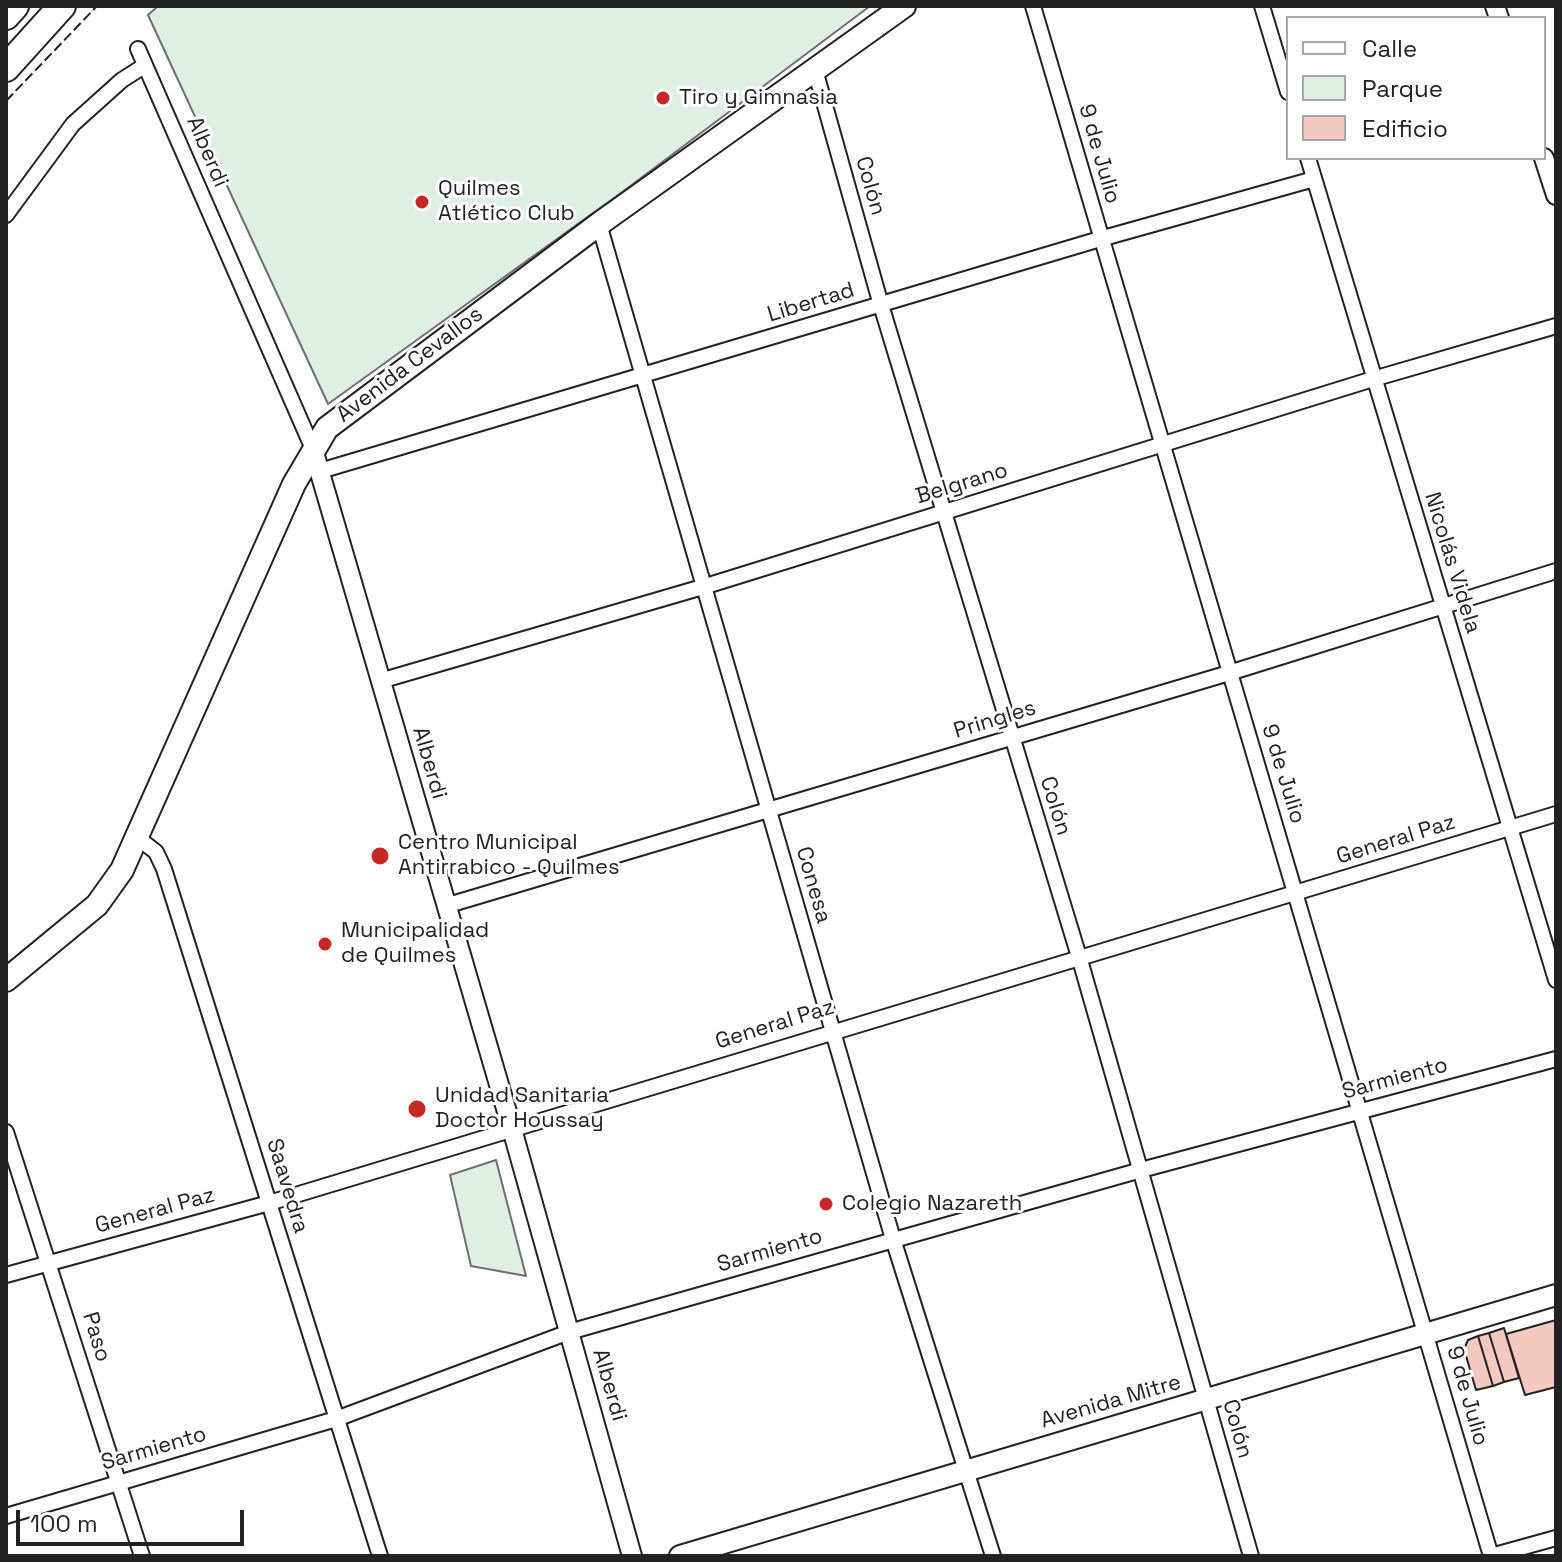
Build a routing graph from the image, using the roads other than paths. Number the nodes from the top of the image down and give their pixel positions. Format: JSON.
{"nodes":[{"id":1,"x":15,"y":6,"type":"edge"},
{"id":2,"x":62,"y":6,"type":"edge"},
{"id":3,"x":904,"y":6,"type":"edge"},
{"id":4,"x":1033,"y":6,"type":"edge"},
{"id":5,"x":1262,"y":6,"type":"edge"},
{"id":6,"x":6,"y":16,"type":"edge"},
{"id":7,"x":138,"y":49,"type":"dead end"},
{"id":8,"x":144,"y":66,"type":"junction"},
{"id":9,"x":6,"y":68,"type":"edge"},
{"id":10,"x":815,"y":70,"type":"junction"},
{"id":11,"x":1286,"y":85,"type":"edge"},
{"id":12,"x":1309,"y":160,"type":"edge"},
{"id":13,"x":1545,"y":160,"type":"edge"},
{"id":14,"x":1314,"y":179,"type":"junction"},
{"id":15,"x":1556,"y":195,"type":"edge"},
{"id":16,"x":6,"y":215,"type":"edge"},
{"id":17,"x":599,"y":224,"type":"junction"},
{"id":18,"x":1100,"y":239,"type":"junction"},
{"id":19,"x":881,"y":305,"type":"junction"},
{"id":20,"x":1556,"y":326,"type":"edge"},
{"id":21,"x":645,"y":375,"type":"junction"},
{"id":22,"x":1373,"y":379,"type":"junction"},
{"id":23,"x":1162,"y":445,"type":"junction"},
{"id":24,"x":313,"y":449,"type":"junction"},
{"id":25,"x":320,"y":471,"type":"junction"},
{"id":26,"x":944,"y":513,"type":"junction"},
{"id":27,"x":1556,"y":571,"type":"edge"},
{"id":28,"x":706,"y":586,"type":"junction"},
{"id":29,"x":1443,"y":606,"type":"junction"},
{"id":30,"x":1229,"y":673,"type":"junction"},
{"id":31,"x":380,"y":681,"type":"junction"},
{"id":32,"x":1011,"y":738,"type":"junction"},
{"id":33,"x":769,"y":809,"type":"junction"},
{"id":34,"x":1556,"y":814,"type":"edge"},
{"id":35,"x":1508,"y":828,"type":"junction"},
{"id":36,"x":138,"y":838,"type":"junction"},
{"id":37,"x":1297,"y":894,"type":"junction"},
{"id":38,"x":445,"y":906,"type":"junction"},
{"id":39,"x":1080,"y":960,"type":"junction"},
{"id":40,"x":6,"y":980,"type":"edge"},
{"id":41,"x":1556,"y":980,"type":"edge"},
{"id":42,"x":832,"y":1030,"type":"junction"},
{"id":43,"x":1556,"y":1059,"type":"edge"},
{"id":44,"x":1360,"y":1112,"type":"junction"},
{"id":45,"x":512,"y":1129,"type":"junction"},
{"id":46,"x":6,"y":1132,"type":"edge"},
{"id":47,"x":1141,"y":1170,"type":"junction"},
{"id":48,"x":269,"y":1203,"type":"junction"},
{"id":49,"x":893,"y":1239,"type":"junction"},
{"id":50,"x":50,"y":1262,"type":"junction"},
{"id":51,"x":6,"y":1275,"type":"edge"},
{"id":52,"x":1556,"y":1295,"type":"edge"},
{"id":53,"x":569,"y":1332,"type":"junction"},
{"id":54,"x":1426,"y":1334,"type":"junction"},
{"id":55,"x":1205,"y":1399,"type":"junction"},
{"id":56,"x":336,"y":1419,"type":"junction"},
{"id":57,"x":966,"y":1469,"type":"junction"},
{"id":58,"x":118,"y":1483,"type":"junction"},
{"id":59,"x":6,"y":1516,"type":"edge"},
{"id":60,"x":1556,"y":1538,"type":"edge"},
{"id":61,"x":142,"y":1556,"type":"edge"},
{"id":62,"x":380,"y":1556,"type":"edge"},
{"id":63,"x":632,"y":1556,"type":"edge"},
{"id":64,"x":680,"y":1556,"type":"edge"},
{"id":65,"x":993,"y":1556,"type":"edge"},
{"id":66,"x":1251,"y":1556,"type":"edge"},
{"id":67,"x":1491,"y":1556,"type":"edge"}],
"edges":[{"from":1,"to":6,"type":"highway"},
{"from":2,"to":9,"type":"highway"},
{"from":3,"to":10,"type":"main road","name":"Avenida Cevallos"},
{"from":4,"to":18,"type":"street","name":"9 de Julio"},
{"from":5,"to":11,"type":"street"},
{"from":7,"to":8,"type":"street","name":"Alberdi"},
{"from":8,"to":16,"type":"street"},
{"from":8,"to":24,"type":"street","name":"Alberdi"},
{"from":10,"to":17,"type":"main road","name":"Avenida Cevallos"},
{"from":10,"to":19,"type":"street","name":"Colón"},
{"from":12,"to":14,"type":"street","name":"Nicolás Videla"},
{"from":13,"to":15,"type":"street"},
{"from":14,"to":18,"type":"street","name":"Libertad"},
{"from":14,"to":22,"type":"street","name":"Nicolás Videla"},
{"from":17,"to":21,"type":"street","name":"Conesa"},
{"from":17,"to":24,"type":"main road","name":"Avenida Cevallos"},
{"from":18,"to":19,"type":"street","name":"Libertad"},
{"from":18,"to":23,"type":"street","name":"9 de Julio"},
{"from":19,"to":21,"type":"street","name":"Libertad"},
{"from":19,"to":26,"type":"street","name":"Colón"},
{"from":20,"to":22,"type":"street","name":"Belgrano"},
{"from":21,"to":25,"type":"street","name":"Libertad"},
{"from":21,"to":28,"type":"street","name":"Conesa"},
{"from":22,"to":23,"type":"street","name":"Belgrano"},
{"from":22,"to":29,"type":"street","name":"Nicolás Videla"},
{"from":23,"to":26,"type":"street","name":"Belgrano"},
{"from":23,"to":30,"type":"street","name":"9 de Julio"},
{"from":24,"to":25,"type":"street","name":"Alberdi"},
{"from":24,"to":36,"type":"main road","name":"Avenida Cevallos"},
{"from":25,"to":31,"type":"street","name":"Alberdi"},
{"from":26,"to":28,"type":"street","name":"Belgrano"},
{"from":26,"to":32,"type":"street","name":"Colón"},
{"from":27,"to":29,"type":"street","name":"Pringles"},
{"from":28,"to":31,"type":"street","name":"Belgrano"},
{"from":28,"to":33,"type":"street","name":"Conesa"},
{"from":29,"to":30,"type":"street","name":"Pringles"},
{"from":29,"to":35,"type":"street","name":"Nicolás Videla"},
{"from":30,"to":32,"type":"street","name":"Pringles"},
{"from":30,"to":37,"type":"street","name":"9 de Julio"},
{"from":31,"to":38,"type":"street","name":"Alberdi"},
{"from":32,"to":33,"type":"street","name":"Pringles"},
{"from":32,"to":39,"type":"street","name":"Colón"},
{"from":33,"to":38,"type":"street","name":"Pringles"},
{"from":33,"to":42,"type":"street","name":"Conesa"},
{"from":34,"to":35,"type":"street","name":"General Paz"},
{"from":35,"to":37,"type":"street","name":"General Paz"},
{"from":35,"to":41,"type":"street","name":"Nicolás Videla"},
{"from":36,"to":40,"type":"main road","name":"Avenida Cevallos"},
{"from":36,"to":48,"type":"street","name":"Saavedra"},
{"from":37,"to":39,"type":"street","name":"General Paz"},
{"from":37,"to":44,"type":"street","name":"9 de Julio"},
{"from":38,"to":45,"type":"street","name":"Alberdi"},
{"from":39,"to":42,"type":"street","name":"General Paz"},
{"from":39,"to":47,"type":"street","name":"Colón"},
{"from":42,"to":45,"type":"street","name":"General Paz"},
{"from":42,"to":49,"type":"street","name":"Conesa"},
{"from":43,"to":44,"type":"street","name":"Sarmiento"},
{"from":44,"to":47,"type":"street","name":"Sarmiento"},
{"from":44,"to":54,"type":"street","name":"9 de Julio"},
{"from":45,"to":48,"type":"street","name":"General Paz"},
{"from":45,"to":53,"type":"street","name":"Alberdi"},
{"from":46,"to":50,"type":"street","name":"Paso"},
{"from":47,"to":49,"type":"street","name":"Sarmiento"},
{"from":47,"to":55,"type":"street","name":"Colón"},
{"from":48,"to":50,"type":"street","name":"General Paz"},
{"from":48,"to":56,"type":"street","name":"Saavedra"},
{"from":49,"to":53,"type":"street","name":"Sarmiento"},
{"from":49,"to":57,"type":"street","name":"Conesa"},
{"from":50,"to":51,"type":"street","name":"General Paz"},
{"from":50,"to":58,"type":"street","name":"Paso"},
{"from":52,"to":54,"type":"main road","name":"Avenida Mitre"},
{"from":53,"to":56,"type":"street","name":"Sarmiento"},
{"from":53,"to":63,"type":"street","name":"Alberdi"},
{"from":54,"to":55,"type":"main road","name":"Avenida Mitre"},
{"from":54,"to":67,"type":"street","name":"9 de Julio"},
{"from":55,"to":57,"type":"main road","name":"Avenida Mitre"},
{"from":55,"to":66,"type":"street","name":"Colón"},
{"from":56,"to":58,"type":"street","name":"Sarmiento"},
{"from":56,"to":62,"type":"street","name":"Saavedra"},
{"from":57,"to":64,"type":"main road","name":"Avenida Mitre"},
{"from":57,"to":65,"type":"street","name":"Conesa"},
{"from":58,"to":59,"type":"street","name":"Sarmiento"},
{"from":58,"to":61,"type":"street","name":"Paso"},
{"from":60,"to":67,"type":"street"}]}
